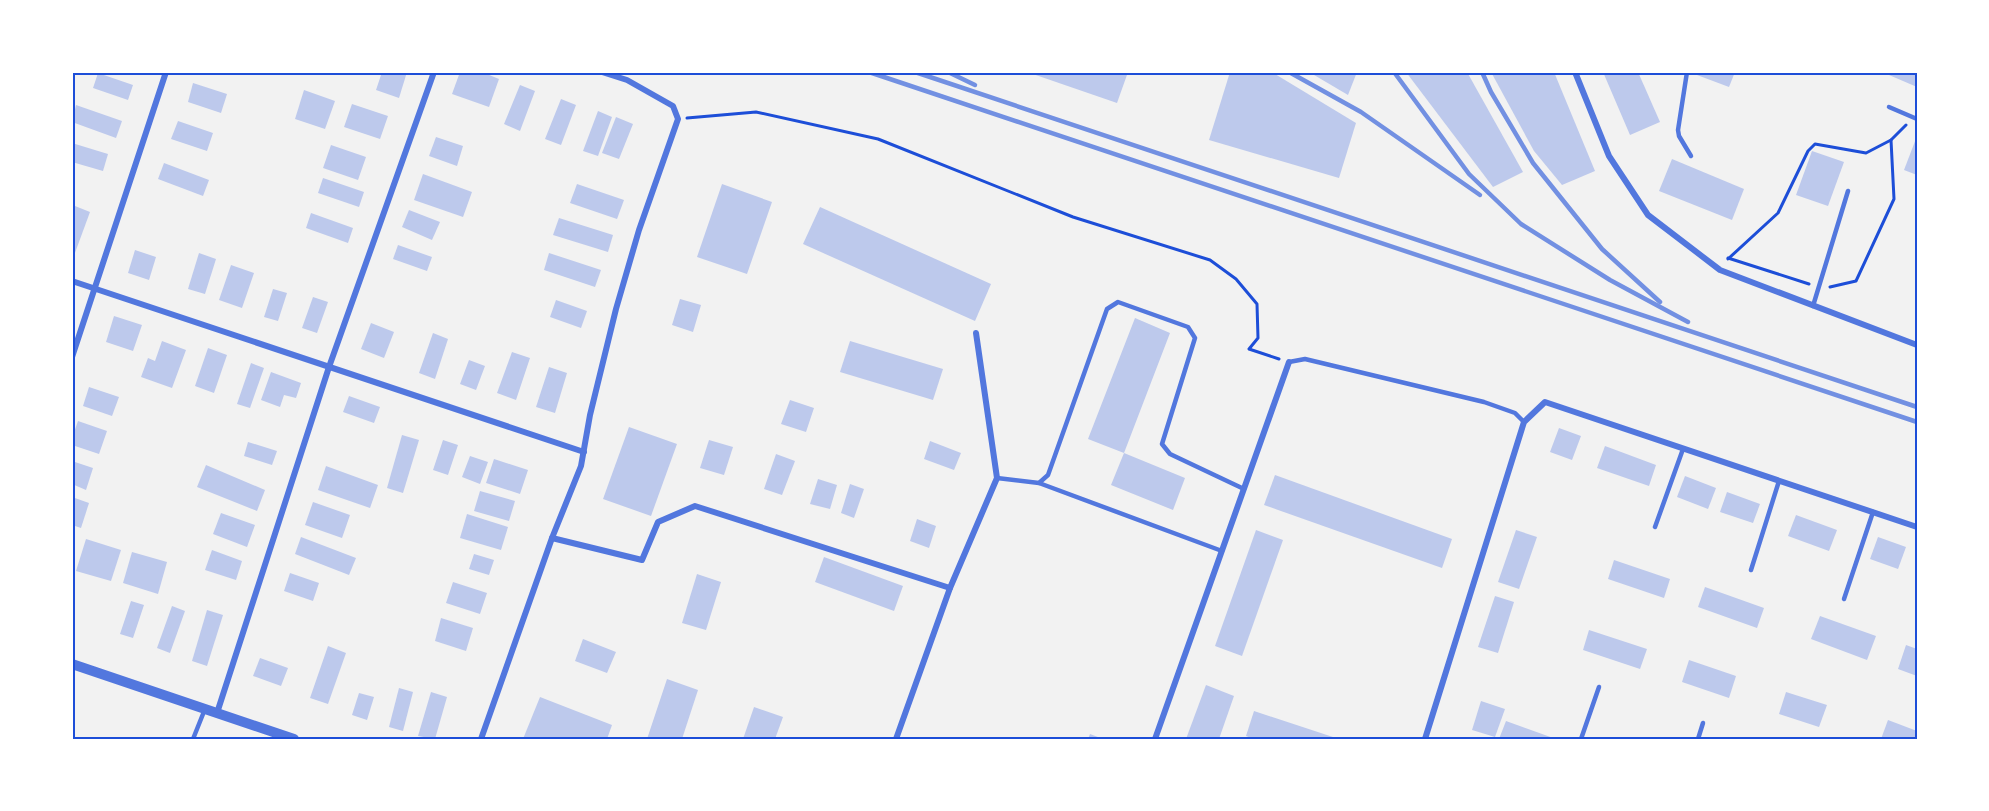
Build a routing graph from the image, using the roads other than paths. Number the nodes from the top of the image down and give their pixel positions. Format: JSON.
{"nodes":[{"id":1,"x":166,"y":72,"type":"edge"},
{"id":2,"x":434,"y":72,"type":"edge"},
{"id":3,"x":602,"y":72,"type":"edge"},
{"id":4,"x":1575,"y":72,"type":"edge"},
{"id":5,"x":1687,"y":72,"type":"edge"},
{"id":6,"x":1889,"y":107,"type":"dead end"},
{"id":7,"x":1915,"y":118,"type":"edge"},
{"id":8,"x":1690,"y":156,"type":"dead end"},
{"id":9,"x":1848,"y":191,"type":"dead end"},
{"id":10,"x":72,"y":281,"type":"edge"},
{"id":11,"x":95,"y":289,"type":"junction"},
{"id":12,"x":1813,"y":306,"type":"junction"},
{"id":13,"x":976,"y":333,"type":"dead end"},
{"id":14,"x":1917,"y":345,"type":"edge"},
{"id":15,"x":72,"y":357,"type":"edge"},
{"id":16,"x":1289,"y":362,"type":"joint"},
{"id":17,"x":329,"y":367,"type":"junction"},
{"id":18,"x":1524,"y":422,"type":"junction"},
{"id":19,"x":1683,"y":449,"type":"junction"},
{"id":20,"x":584,"y":452,"type":"junction"},
{"id":21,"x":997,"y":478,"type":"junction"},
{"id":22,"x":1779,"y":481,"type":"junction"},
{"id":23,"x":1039,"y":483,"type":"junction"},
{"id":24,"x":1244,"y":489,"type":"junction"},
{"id":25,"x":1873,"y":512,"type":"junction"},
{"id":26,"x":1655,"y":527,"type":"dead end"},
{"id":27,"x":1917,"y":527,"type":"edge"},
{"id":28,"x":552,"y":538,"type":"junction"},
{"id":29,"x":1222,"y":551,"type":"junction"},
{"id":30,"x":1751,"y":570,"type":"dead end"},
{"id":31,"x":950,"y":588,"type":"junction"},
{"id":32,"x":1844,"y":599,"type":"dead end"},
{"id":33,"x":72,"y":664,"type":"edge"},
{"id":34,"x":1599,"y":687,"type":"dead end"},
{"id":35,"x":205,"y":709,"type":"junction"},
{"id":36,"x":217,"y":713,"type":"junction"},
{"id":37,"x":1703,"y":723,"type":"dead end"},
{"id":38,"x":193,"y":739,"type":"edge"},
{"id":39,"x":294,"y":739,"type":"edge"},
{"id":40,"x":480,"y":739,"type":"edge"},
{"id":41,"x":896,"y":739,"type":"edge"},
{"id":42,"x":1155,"y":739,"type":"edge"},
{"id":43,"x":1425,"y":739,"type":"edge"},
{"id":44,"x":1581,"y":739,"type":"edge"},
{"id":45,"x":1698,"y":739,"type":"edge"}],
"edges":[{"from":1,"to":11,"type":"street"},
{"from":2,"to":17,"type":"street"},
{"from":3,"to":20,"type":"street"},
{"from":4,"to":12,"type":"street"},
{"from":5,"to":8,"type":"lane"},
{"from":6,"to":7,"type":"lane"},
{"from":9,"to":12,"type":"lane"},
{"from":10,"to":11,"type":"street"},
{"from":11,"to":15,"type":"street"},
{"from":11,"to":17,"type":"street"},
{"from":12,"to":14,"type":"street"},
{"from":13,"to":21,"type":"street"},
{"from":16,"to":18,"type":"lane"},
{"from":16,"to":24,"type":"street"},
{"from":17,"to":20,"type":"street"},
{"from":17,"to":36,"type":"street"},
{"from":18,"to":19,"type":"street"},
{"from":18,"to":43,"type":"street"},
{"from":19,"to":22,"type":"street"},
{"from":19,"to":26,"type":"lane"},
{"from":20,"to":28,"type":"street"},
{"from":21,"to":23,"type":"lane"},
{"from":21,"to":31,"type":"street"},
{"from":22,"to":25,"type":"street"},
{"from":22,"to":30,"type":"lane"},
{"from":23,"to":24,"type":"lane"},
{"from":23,"to":29,"type":"lane"},
{"from":24,"to":29,"type":"street"},
{"from":25,"to":27,"type":"street"},
{"from":25,"to":32,"type":"lane"},
{"from":28,"to":31,"type":"street"},
{"from":28,"to":40,"type":"street"},
{"from":29,"to":42,"type":"street"},
{"from":31,"to":41,"type":"street"},
{"from":33,"to":35,"type":"street"},
{"from":34,"to":44,"type":"lane"},
{"from":35,"to":36,"type":"street"},
{"from":35,"to":38,"type":"lane"},
{"from":36,"to":39,"type":"street"},
{"from":37,"to":45,"type":"lane"}]}
